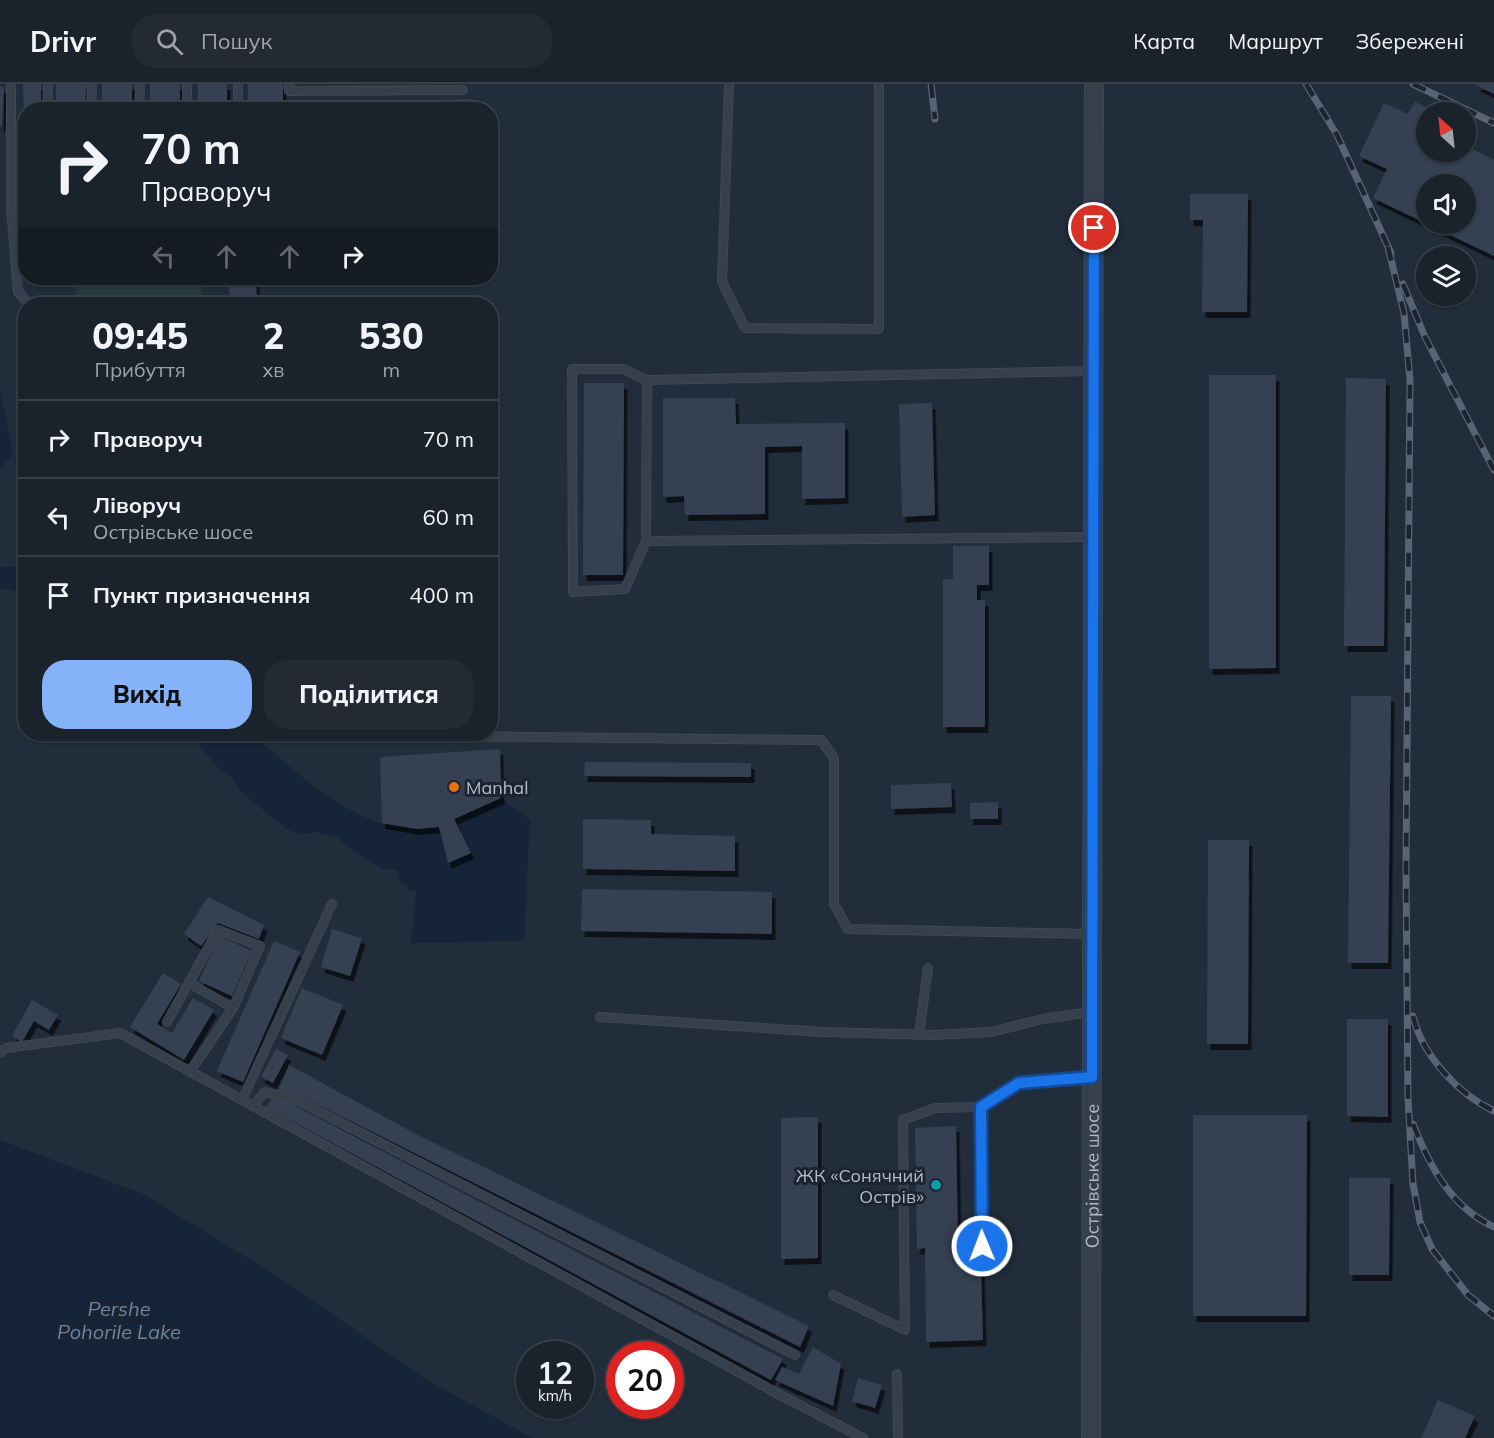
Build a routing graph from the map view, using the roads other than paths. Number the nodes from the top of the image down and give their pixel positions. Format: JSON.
{"nodes":[{"id":1,"x":11,"y":84,"type":"edge"},
{"id":2,"x":48,"y":84,"type":"edge"},
{"id":3,"x":92,"y":84,"type":"edge"},
{"id":4,"x":140,"y":84,"type":"edge"},
{"id":5,"x":187,"y":84,"type":"edge"},
{"id":6,"x":238,"y":84,"type":"edge"},
{"id":7,"x":289,"y":84,"type":"edge"},
{"id":8,"x":729,"y":84,"type":"edge"},
{"id":9,"x":879,"y":84,"type":"edge"},
{"id":10,"x":1094,"y":84,"type":"edge"},
{"id":11,"x":463,"y":90,"type":"dead end"},
{"id":12,"x":47,"y":102,"type":"edge"},
{"id":13,"x":91,"y":102,"type":"edge"},
{"id":14,"x":140,"y":102,"type":"edge"},
{"id":15,"x":187,"y":102,"type":"edge"},
{"id":16,"x":238,"y":102,"type":"edge"},
{"id":17,"x":23,"y":297,"type":"edge"},
{"id":18,"x":1094,"y":371,"type":"junction"},
{"id":19,"x":647,"y":380,"type":"junction"},
{"id":20,"x":1093,"y":537,"type":"junction"},
{"id":21,"x":646,"y":541,"type":"junction"},
{"id":22,"x":498,"y":737,"type":"edge"},
{"id":23,"x":332,"y":904,"type":"dead end"},
{"id":24,"x":1092,"y":934,"type":"junction"},
{"id":25,"x":928,"y":968,"type":"dead end"},
{"id":26,"x":189,"y":983,"type":"junction"},
{"id":27,"x":233,"y":1008,"type":"junction"},
{"id":28,"x":1092,"y":1012,"type":"junction"},
{"id":29,"x":600,"y":1017,"type":"dead end"},
{"id":30,"x":167,"y":1022,"type":"dead end"},
{"id":31,"x":920,"y":1035,"type":"junction"},
{"id":32,"x":0,"y":1053,"type":"edge"},
{"id":33,"x":190,"y":1072,"type":"junction"},
{"id":34,"x":1092,"y":1077,"type":"junction"},
{"id":35,"x":242,"y":1100,"type":"junction"},
{"id":36,"x":253,"y":1106,"type":"junction"},
{"id":37,"x":981,"y":1107,"type":"junction"},
{"id":38,"x":982,"y":1246,"type":"dead end"},
{"id":39,"x":833,"y":1295,"type":"dead end"},
{"id":40,"x":795,"y":1355,"type":"dead end"},
{"id":41,"x":897,"y":1374,"type":"dead end"},
{"id":42,"x":863,"y":1438,"type":"edge"},
{"id":43,"x":898,"y":1438,"type":"edge"},
{"id":44,"x":1091,"y":1438,"type":"edge"}],
"edges":[{"from":1,"to":17,"type":"lane"},
{"from":2,"to":12,"type":"lane"},
{"from":3,"to":13,"type":"lane"},
{"from":4,"to":14,"type":"lane"},
{"from":5,"to":15,"type":"lane"},
{"from":6,"to":16,"type":"lane"},
{"from":7,"to":11,"type":"lane"},
{"from":8,"to":9,"type":"lane"},
{"from":10,"to":18,"type":"street","name":"Острівське шосе"},
{"from":18,"to":19,"type":"lane"},
{"from":18,"to":20,"type":"street","name":"Острівське шосе"},
{"from":19,"to":21,"type":"lane"},
{"from":19,"to":21,"type":"lane"},
{"from":20,"to":21,"type":"lane"},
{"from":20,"to":24,"type":"street","name":"Острівське шосе"},
{"from":22,"to":24,"type":"lane"},
{"from":23,"to":35,"type":"lane"},
{"from":24,"to":28,"type":"street","name":"Острівське шосе"},
{"from":25,"to":31,"type":"lane"},
{"from":26,"to":27,"type":"lane"},
{"from":26,"to":27,"type":"lane"},
{"from":26,"to":30,"type":"lane"},
{"from":27,"to":33,"type":"lane"},
{"from":28,"to":31,"type":"lane"},
{"from":28,"to":34,"type":"street","name":"Острівське шосе"},
{"from":29,"to":31,"type":"lane"},
{"from":32,"to":33,"type":"lane"},
{"from":33,"to":35,"type":"lane"},
{"from":34,"to":37,"type":"lane"},
{"from":34,"to":44,"type":"street","name":"Острівське шосе"},
{"from":35,"to":36,"type":"lane"},
{"from":36,"to":40,"type":"lane"},
{"from":36,"to":42,"type":"lane"},
{"from":37,"to":38,"type":"lane"},
{"from":37,"to":39,"type":"lane"},
{"from":41,"to":43,"type":"lane"}]}
